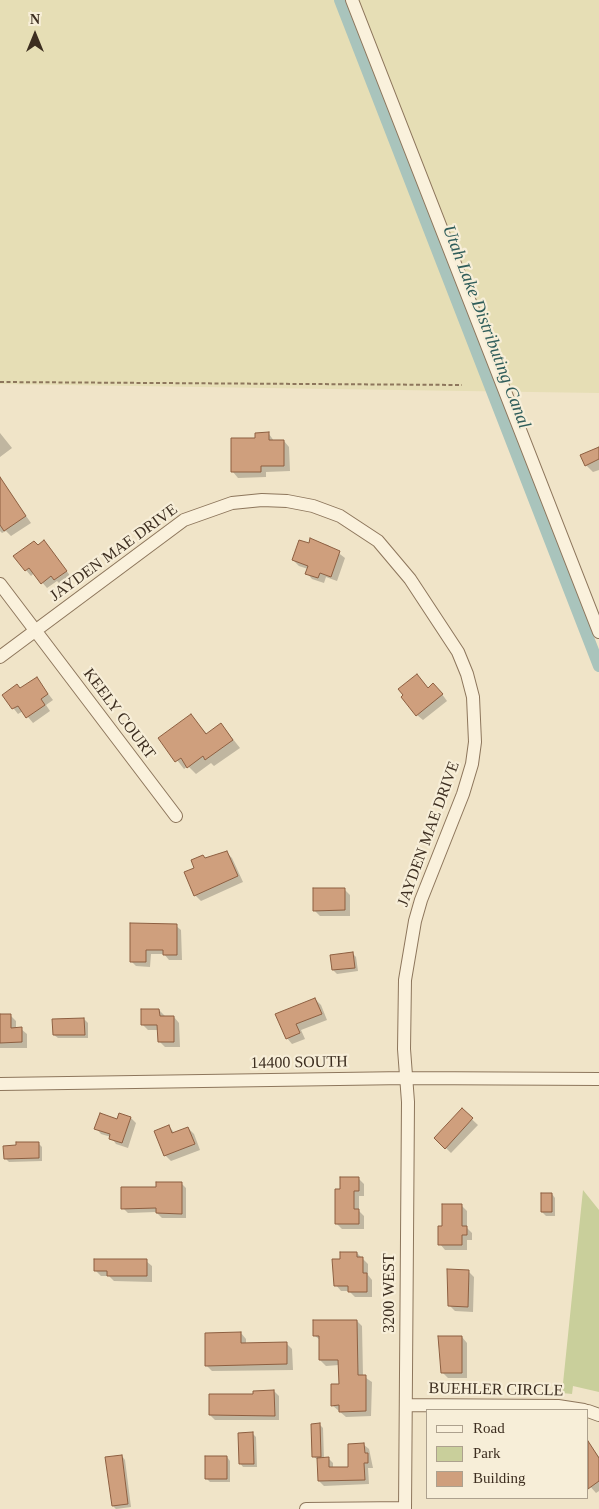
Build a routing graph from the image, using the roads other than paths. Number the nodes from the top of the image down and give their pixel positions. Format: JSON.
{"nodes":[{"id":1,"x":352,"y":0,"type":"edge"},
{"id":2,"x":0,"y":584,"type":"edge"},
{"id":3,"x":35,"y":631,"type":"junction"},
{"id":4,"x":599,"y":632,"type":"edge"},
{"id":5,"x":0,"y":658,"type":"edge"},
{"id":6,"x":176,"y":816,"type":"dead end"},
{"id":7,"x":406,"y":1078,"type":"junction"},
{"id":8,"x":599,"y":1079,"type":"edge"},
{"id":9,"x":0,"y":1084,"type":"edge"},
{"id":10,"x":406,"y":1405,"type":"junction"},
{"id":11,"x":578,"y":1409,"type":"edge"},
{"id":12,"x":306,"y":1509,"type":"edge"},
{"id":13,"x":405,"y":1509,"type":"edge"}],
"edges":[{"from":1,"to":4,"type":"street"},
{"from":2,"to":3,"type":"street","name":"KEELY COURT"},
{"from":3,"to":5,"type":"street","name":"JAYDEN MAE DRIVE"},
{"from":3,"to":6,"type":"street","name":"KEELY COURT"},
{"from":3,"to":7,"type":"street","name":"JAYDEN MAE DRIVE"},
{"from":7,"to":8,"type":"street","name":"14400 SOUTH"},
{"from":7,"to":9,"type":"street","name":"14400 SOUTH"},
{"from":7,"to":10,"type":"street","name":"3200 WEST"},
{"from":10,"to":11,"type":"street","name":"BUEHLER CIRCLE"},
{"from":10,"to":13,"type":"street","name":"3200 WEST"},
{"from":12,"to":13,"type":"street"}]}
